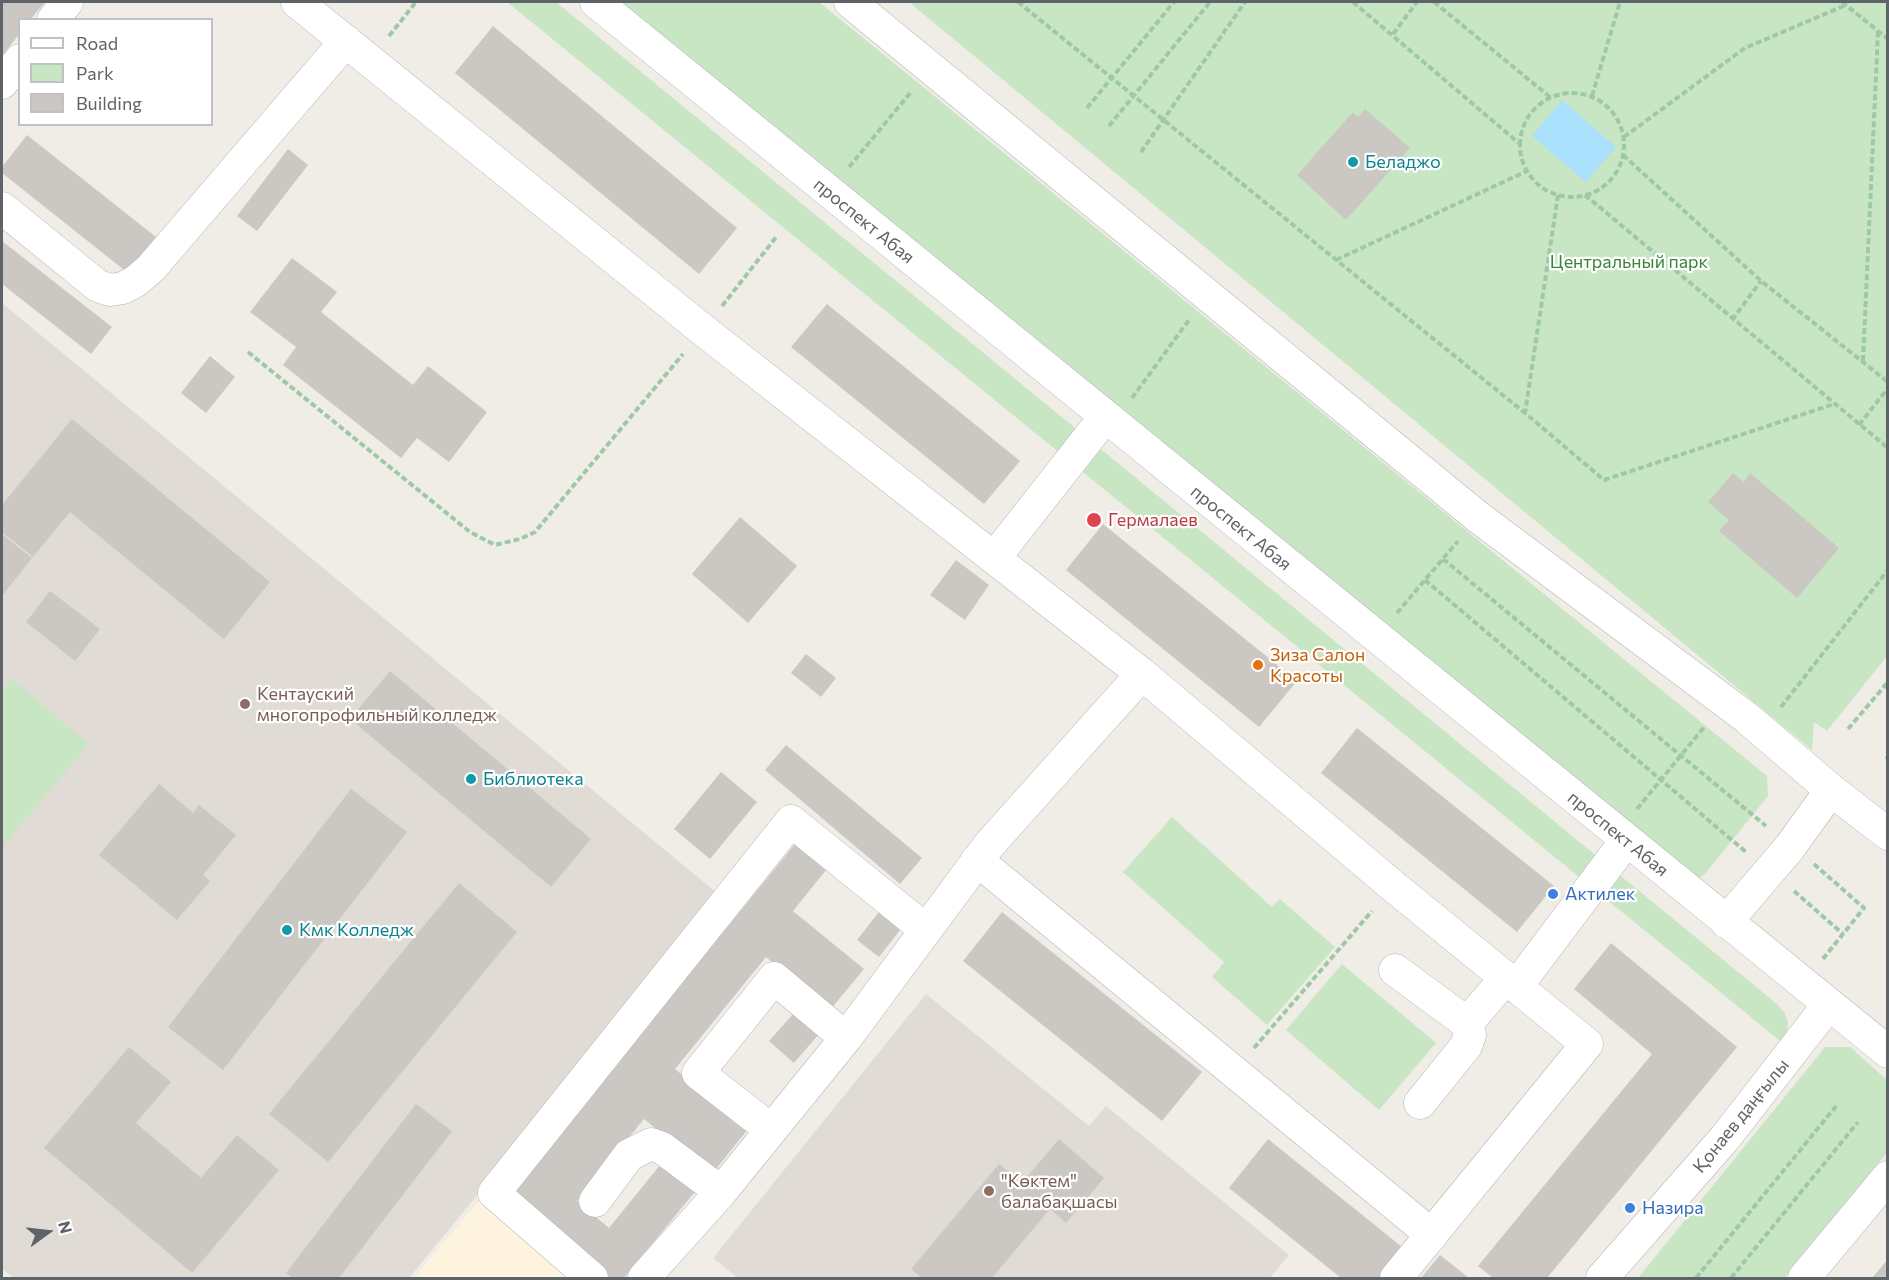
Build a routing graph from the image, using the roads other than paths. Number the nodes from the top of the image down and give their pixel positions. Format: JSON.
{"nodes":[{"id":1,"x":67,"y":2,"type":"edge"},
{"id":2,"x":297,"y":2,"type":"edge"},
{"id":3,"x":596,"y":2,"type":"edge"},
{"id":4,"x":850,"y":2,"type":"edge"},
{"id":5,"x":55,"y":18,"type":"edge"},
{"id":6,"x":358,"y":50,"type":"junction"},
{"id":7,"x":18,"y":62,"type":"edge"},
{"id":8,"x":2,"y":82,"type":"edge"},
{"id":9,"x":2,"y":208,"type":"edge"},
{"id":10,"x":1109,"y":420,"type":"junction"},
{"id":11,"x":995,"y":557,"type":"junction"},
{"id":12,"x":1142,"y":674,"type":"junction"},
{"id":13,"x":1831,"y":790,"type":"junction"},
{"id":14,"x":1887,"y":834,"type":"edge"},
{"id":15,"x":1622,"y":837,"type":"junction"},
{"id":16,"x":977,"y":860,"type":"junction"},
{"id":17,"x":1726,"y":922,"type":"junction"},
{"id":18,"x":926,"y":930,"type":"junction"},
{"id":19,"x":1395,"y":970,"type":"dead end"},
{"id":20,"x":1511,"y":982,"type":"junction"},
{"id":21,"x":1829,"y":1004,"type":"junction"},
{"id":22,"x":1467,"y":1023,"type":"junction"},
{"id":23,"x":846,"y":1038,"type":"junction"},
{"id":24,"x":1887,"y":1052,"type":"edge"},
{"id":25,"x":1420,"y":1103,"type":"dead end"},
{"id":26,"x":770,"y":1129,"type":"junction"},
{"id":27,"x":1887,"y":1177,"type":"edge"},
{"id":28,"x":721,"y":1192,"type":"junction"},
{"id":29,"x":595,"y":1201,"type":"dead end"},
{"id":30,"x":1432,"y":1235,"type":"junction"},
{"id":31,"x":592,"y":1278,"type":"edge"},
{"id":32,"x":644,"y":1278,"type":"edge"},
{"id":33,"x":1396,"y":1278,"type":"edge"},
{"id":34,"x":1602,"y":1278,"type":"edge"},
{"id":35,"x":1804,"y":1278,"type":"edge"}],
"edges":[{"from":1,"to":5,"type":"street"},
{"from":2,"to":6,"type":"street"},
{"from":3,"to":10,"type":"street","name":"проспект Абая"},
{"from":4,"to":13,"type":"street"},
{"from":6,"to":9,"type":"street"},
{"from":6,"to":11,"type":"street"},
{"from":7,"to":8,"type":"street"},
{"from":10,"to":11,"type":"street"},
{"from":10,"to":15,"type":"street","name":"проспект Абая"},
{"from":11,"to":12,"type":"street"},
{"from":12,"to":16,"type":"street"},
{"from":12,"to":20,"type":"street"},
{"from":13,"to":14,"type":"street"},
{"from":13,"to":17,"type":"street"},
{"from":15,"to":17,"type":"street","name":"проспект Абая"},
{"from":15,"to":20,"type":"street"},
{"from":16,"to":18,"type":"street"},
{"from":16,"to":30,"type":"street"},
{"from":17,"to":21,"type":"street","name":"проспект Абая"},
{"from":18,"to":23,"type":"street"},
{"from":18,"to":31,"type":"street"},
{"from":19,"to":22,"type":"street"},
{"from":20,"to":22,"type":"street"},
{"from":20,"to":30,"type":"street"},
{"from":21,"to":24,"type":"street","name":"проспект Абая"},
{"from":21,"to":34,"type":"street","name":"Қонаев даңғылы"},
{"from":22,"to":25,"type":"street"},
{"from":23,"to":26,"type":"street"},
{"from":23,"to":26,"type":"street"},
{"from":26,"to":28,"type":"street"},
{"from":27,"to":35,"type":"street"},
{"from":28,"to":29,"type":"street"},
{"from":28,"to":32,"type":"street"},
{"from":30,"to":33,"type":"street"}]}
